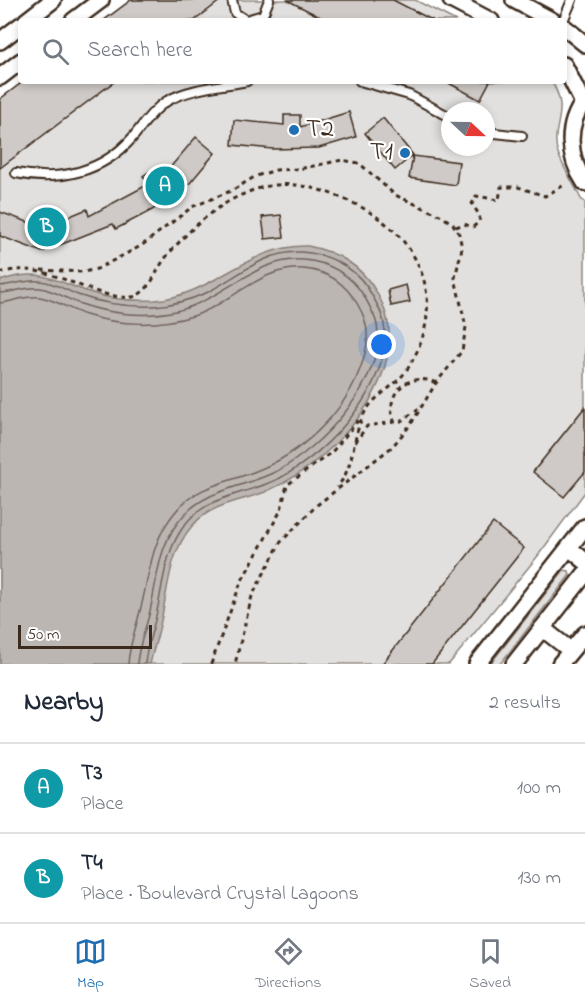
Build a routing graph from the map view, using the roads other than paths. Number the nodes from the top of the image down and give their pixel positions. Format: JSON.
{"nodes":[{"id":1,"x":53,"y":0,"type":"edge"},
{"id":2,"x":101,"y":0,"type":"edge"},
{"id":3,"x":232,"y":0,"type":"edge"},
{"id":4,"x":269,"y":0,"type":"edge"},
{"id":5,"x":451,"y":0,"type":"edge"},
{"id":6,"x":514,"y":0,"type":"edge"},
{"id":7,"x":572,"y":0,"type":"edge"},
{"id":8,"x":30,"y":18,"type":"edge"},
{"id":9,"x":78,"y":18,"type":"edge"},
{"id":10,"x":244,"y":18,"type":"edge"},
{"id":11,"x":257,"y":18,"type":"edge"},
{"id":12,"x":484,"y":18,"type":"edge"},
{"id":13,"x":547,"y":18,"type":"edge"},
{"id":14,"x":564,"y":18,"type":"edge"},
{"id":15,"x":18,"y":27,"type":"edge"},
{"id":16,"x":567,"y":29,"type":"edge"},
{"id":17,"x":0,"y":41,"type":"edge"},
{"id":18,"x":585,"y":44,"type":"edge"},
{"id":19,"x":18,"y":63,"type":"edge"},
{"id":20,"x":567,"y":70,"type":"edge"},
{"id":21,"x":0,"y":77,"type":"edge"},
{"id":22,"x":233,"y":84,"type":"edge"},
{"id":23,"x":371,"y":84,"type":"edge"},
{"id":24,"x":584,"y":101,"type":"edge"},
{"id":25,"x":441,"y":112,"type":"edge"},
{"id":26,"x":495,"y":133,"type":"edge"},
{"id":27,"x":522,"y":136,"type":"dead end"},
{"id":28,"x":16,"y":173,"type":"dead end"},
{"id":29,"x":582,"y":179,"type":"edge"},
{"id":30,"x":585,"y":527,"type":"edge"},
{"id":31,"x":569,"y":548,"type":"junction"},
{"id":32,"x":585,"y":561,"type":"edge"},
{"id":33,"x":585,"y":574,"type":"edge"},
{"id":34,"x":542,"y":628,"type":"junction"},
{"id":35,"x":585,"y":634,"type":"edge"},
{"id":36,"x":570,"y":650,"type":"junction"},
{"id":37,"x":477,"y":664,"type":"edge"},
{"id":38,"x":514,"y":664,"type":"edge"},
{"id":39,"x":560,"y":664,"type":"edge"}],
"edges":[{"from":1,"to":8,"type":"street"},
{"from":2,"to":9,"type":"street"},
{"from":3,"to":10,"type":"lane"},
{"from":4,"to":11,"type":"lane"},
{"from":5,"to":12,"type":"street"},
{"from":6,"to":13,"type":"street"},
{"from":7,"to":14,"type":"lane"},
{"from":15,"to":17,"type":"street"},
{"from":16,"to":18,"type":"street"},
{"from":19,"to":21,"type":"street"},
{"from":20,"to":24,"type":"street"},
{"from":22,"to":28,"type":"lane"},
{"from":23,"to":25,"type":"lane"},
{"from":24,"to":29,"type":"street"},
{"from":26,"to":27,"type":"lane"},
{"from":30,"to":31,"type":"street"},
{"from":31,"to":32,"type":"street"},
{"from":31,"to":37,"type":"street"},
{"from":33,"to":34,"type":"street"},
{"from":34,"to":36,"type":"street"},
{"from":34,"to":38,"type":"street"},
{"from":35,"to":36,"type":"street"},
{"from":36,"to":39,"type":"street"}]}
